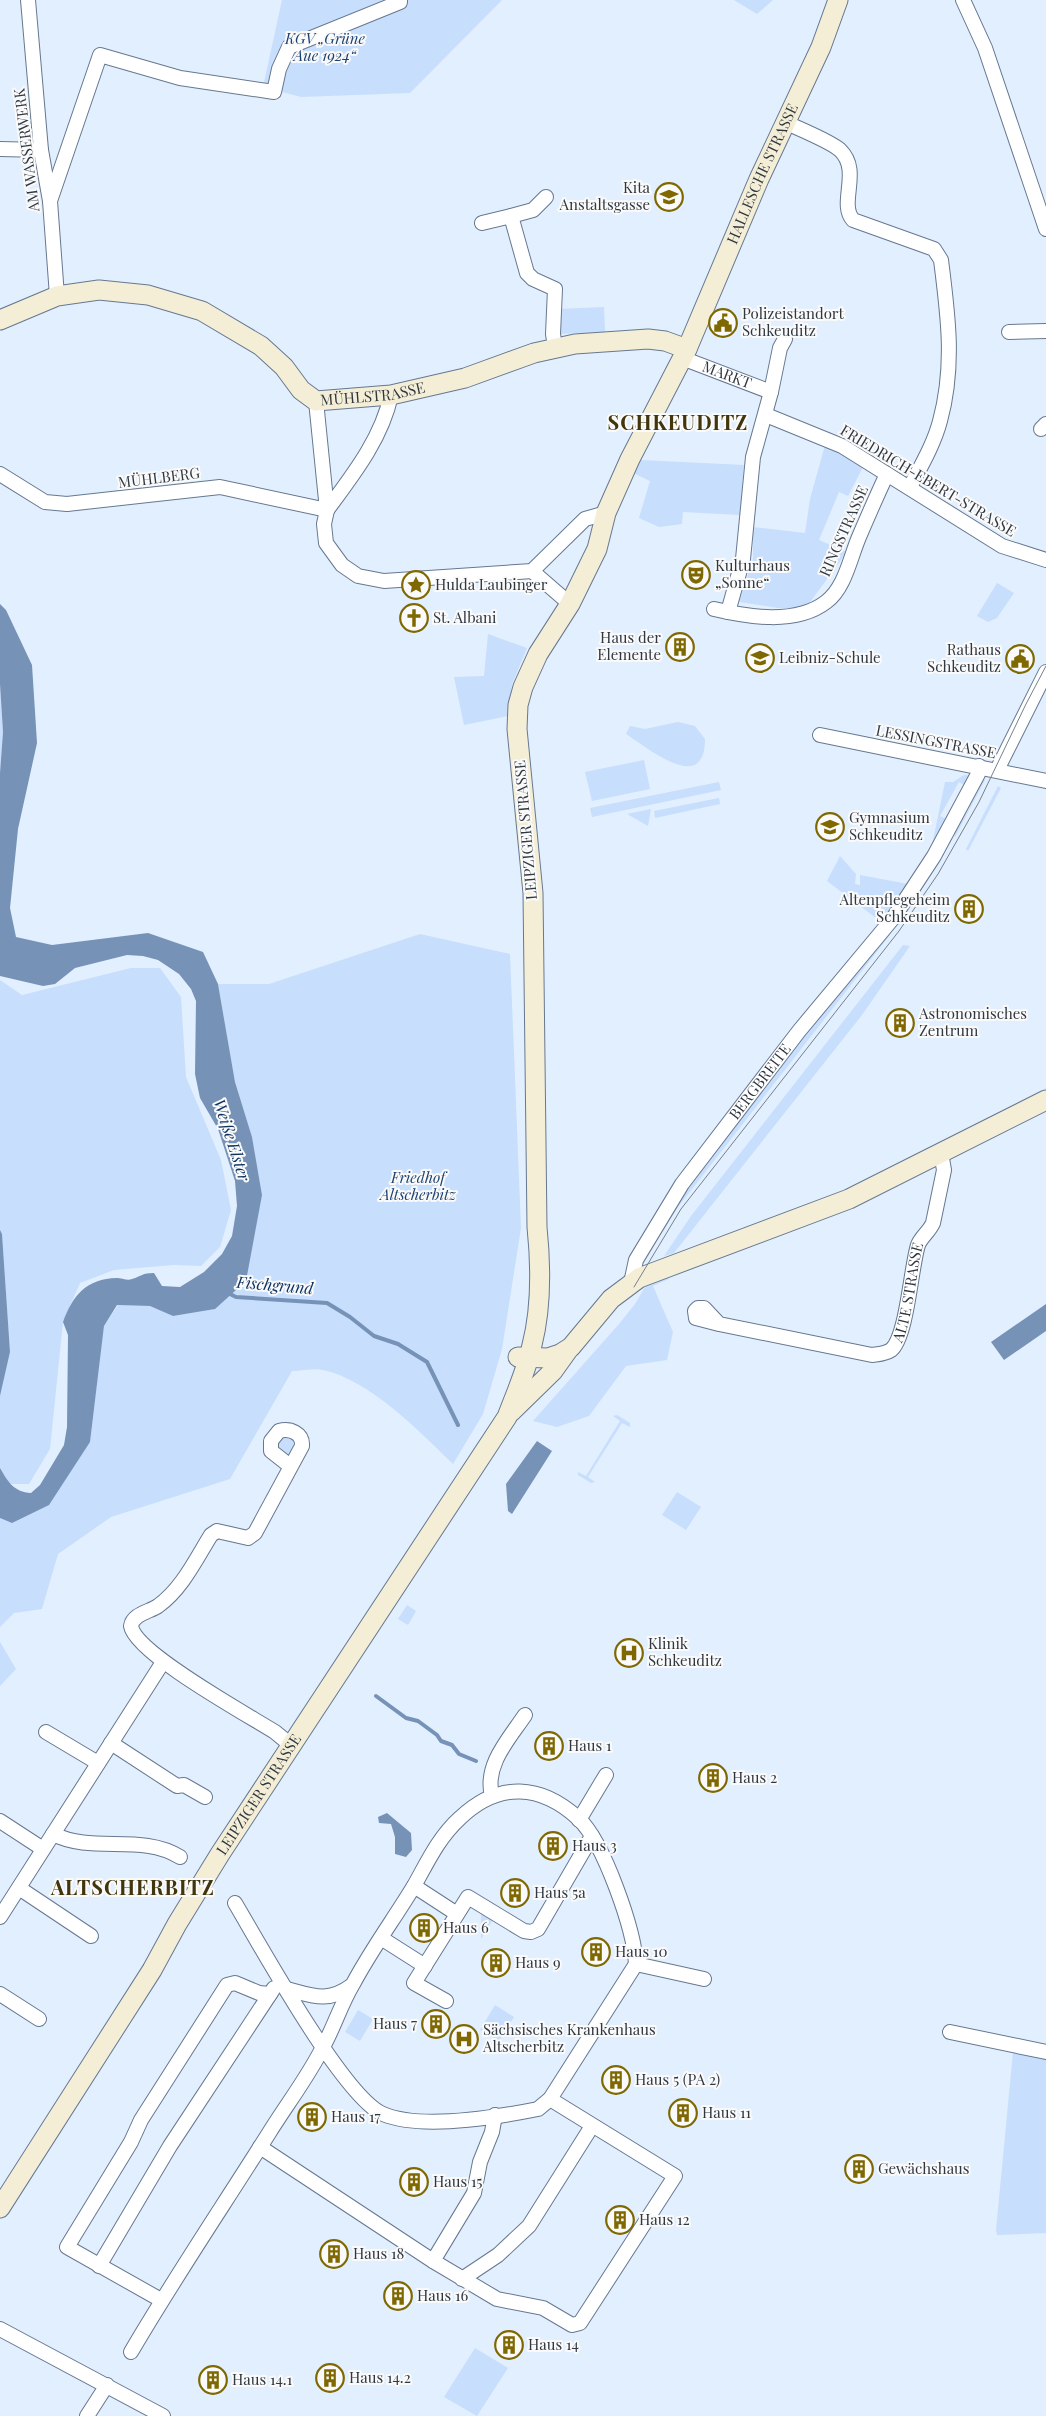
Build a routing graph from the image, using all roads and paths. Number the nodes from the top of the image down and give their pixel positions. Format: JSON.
{"nodes":[{"id":1,"x":28,"y":0,"type":"edge"},
{"id":2,"x":400,"y":0,"type":"edge"},
{"id":3,"x":838,"y":0,"type":"edge"},
{"id":4,"x":964,"y":0,"type":"edge"},
{"id":5,"x":785,"y":122,"type":"junction"},
{"id":6,"x":0,"y":149,"type":"edge"},
{"id":7,"x":41,"y":150,"type":"junction"},
{"id":8,"x":546,"y":197,"type":"dead end"},
{"id":9,"x":50,"y":200,"type":"junction"},
{"id":10,"x":511,"y":216,"type":"junction"},
{"id":11,"x":482,"y":223,"type":"dead end"},
{"id":12,"x":1046,"y":229,"type":"edge"},
{"id":13,"x":57,"y":296,"type":"junction"},
{"id":14,"x":0,"y":320,"type":"edge"},
{"id":15,"x":1046,"y":331,"type":"edge"},
{"id":16,"x":1009,"y":332,"type":"dead end"},
{"id":17,"x":785,"y":339,"type":"dead end"},
{"id":18,"x":555,"y":347,"type":"junction"},
{"id":19,"x":684,"y":354,"type":"junction"},
{"id":20,"x":771,"y":392,"type":"junction"},
{"id":21,"x":391,"y":395,"type":"junction"},
{"id":22,"x":316,"y":401,"type":"junction"},
{"id":23,"x":766,"y":415,"type":"junction"},
{"id":24,"x":0,"y":474,"type":"edge"},
{"id":25,"x":887,"y":474,"type":"junction"},
{"id":26,"x":910,"y":487,"type":"junction"},
{"id":27,"x":328,"y":510,"type":"junction"},
{"id":28,"x":606,"y":513,"type":"junction"},
{"id":29,"x":1046,"y":560,"type":"edge"},
{"id":30,"x":532,"y":570,"type":"junction"},
{"id":31,"x":570,"y":604,"type":"junction"},
{"id":32,"x":721,"y":610,"type":"joint"},
{"id":33,"x":1046,"y":672,"type":"edge"},
{"id":34,"x":820,"y":735,"type":"dead end"},
{"id":35,"x":979,"y":766,"type":"junction"},
{"id":36,"x":997,"y":770,"type":"junction"},
{"id":37,"x":1046,"y":780,"type":"edge"},
{"id":38,"x":1046,"y":1100,"type":"edge"},
{"id":39,"x":941,"y":1153,"type":"junction"},
{"id":40,"x":536,"y":1227,"type":"junction"},
{"id":41,"x":631,"y":1283,"type":"junction"},
{"id":42,"x":719,"y":1324,"type":"dead end"},
{"id":43,"x":571,"y":1347,"type":"junction"},
{"id":44,"x":522,"y":1357,"type":"junction"},
{"id":45,"x":516,"y":1377,"type":"junction"},
{"id":46,"x":544,"y":1379,"type":"junction"},
{"id":47,"x":507,"y":1417,"type":"junction"},
{"id":48,"x":476,"y":1462,"type":"junction"},
{"id":49,"x":290,"y":1466,"type":"dead end"},
{"id":50,"x":163,"y":1662,"type":"junction"},
{"id":51,"x":525,"y":1715,"type":"dead end"},
{"id":52,"x":46,"y":1732,"type":"dead end"},
{"id":53,"x":111,"y":1743,"type":"junction"},
{"id":54,"x":292,"y":1746,"type":"junction"},
{"id":55,"x":98,"y":1763,"type":"junction"},
{"id":56,"x":606,"y":1775,"type":"dead end"},
{"id":57,"x":492,"y":1796,"type":"junction"},
{"id":58,"x":205,"y":1797,"type":"dead end"},
{"id":59,"x":580,"y":1820,"type":"junction"},
{"id":60,"x":0,"y":1822,"type":"edge"},
{"id":61,"x":53,"y":1834,"type":"junction"},
{"id":62,"x":592,"y":1836,"type":"junction"},
{"id":63,"x":43,"y":1849,"type":"junction"},
{"id":64,"x":180,"y":1858,"type":"dead end"},
{"id":65,"x":414,"y":1886,"type":"junction"},
{"id":66,"x":19,"y":1888,"type":"junction"},
{"id":67,"x":235,"y":1903,"type":"dead end"},
{"id":68,"x":458,"y":1914,"type":"junction"},
{"id":69,"x":0,"y":1918,"type":"edge"},
{"id":70,"x":91,"y":1936,"type":"dead end"},
{"id":71,"x":381,"y":1938,"type":"junction"},
{"id":72,"x":636,"y":1964,"type":"junction"},
{"id":73,"x":425,"y":1966,"type":"junction"},
{"id":74,"x":704,"y":1979,"type":"dead end"},
{"id":75,"x":283,"y":1984,"type":"junction"},
{"id":76,"x":352,"y":1986,"type":"junction"},
{"id":77,"x":0,"y":1994,"type":"edge"},
{"id":78,"x":270,"y":1994,"type":"junction"},
{"id":79,"x":446,"y":2001,"type":"dead end"},
{"id":80,"x":39,"y":2019,"type":"dead end"},
{"id":81,"x":950,"y":2032,"type":"dead end"},
{"id":82,"x":323,"y":2047,"type":"junction"},
{"id":83,"x":1046,"y":2052,"type":"edge"},
{"id":84,"x":550,"y":2099,"type":"junction"},
{"id":85,"x":495,"y":2115,"type":"junction"},
{"id":86,"x":592,"y":2126,"type":"junction"},
{"id":87,"x":260,"y":2147,"type":"junction"},
{"id":88,"x":0,"y":2208,"type":"edge"},
{"id":89,"x":434,"y":2261,"type":"junction"},
{"id":90,"x":99,"y":2266,"type":"junction"},
{"id":91,"x":462,"y":2279,"type":"junction"},
{"id":92,"x":161,"y":2300,"type":"junction"},
{"id":93,"x":0,"y":2329,"type":"edge"},
{"id":94,"x":131,"y":2352,"type":"dead end"},
{"id":95,"x":107,"y":2385,"type":"junction"},
{"id":96,"x":87,"y":2416,"type":"edge"},
{"id":97,"x":163,"y":2416,"type":"edge"}],
"edges":[{"from":1,"to":7,"type":"street","name":"AM WASSERWERK"},
{"from":2,"to":9,"type":"street"},
{"from":3,"to":5,"type":"street","name":"HALLESCHE STRASSE"},
{"from":4,"to":12,"type":"street"},
{"from":5,"to":19,"type":"street","name":"HALLESCHE STRASSE"},
{"from":5,"to":26,"type":"street"},
{"from":6,"to":7,"type":"street"},
{"from":7,"to":9,"type":"street","name":"AM WASSERWERK"},
{"from":8,"to":10,"type":"street"},
{"from":9,"to":13,"type":"street","name":"AM WASSERWERK"},
{"from":10,"to":11,"type":"street"},
{"from":10,"to":18,"type":"street"},
{"from":13,"to":14,"type":"street","name":"MÜHLSTRASSE"},
{"from":13,"to":22,"type":"street","name":"MÜHLSTRASSE"},
{"from":15,"to":16,"type":"street"},
{"from":17,"to":20,"type":"street","name":"MARKT"},
{"from":18,"to":19,"type":"street","name":"MÜHLSTRASSE"},
{"from":18,"to":21,"type":"street","name":"MÜHLSTRASSE"},
{"from":19,"to":20,"type":"street","name":"MARKT"},
{"from":19,"to":28,"type":"street","name":"LEIPZIGER STRASSE"},
{"from":20,"to":23,"type":"street","name":"MARKT"},
{"from":21,"to":22,"type":"street","name":"MÜHLSTRASSE"},
{"from":21,"to":27,"type":"street"},
{"from":22,"to":27,"type":"street"},
{"from":23,"to":25,"type":"street","name":"FRIEDRICH-EBERT-STRASSE"},
{"from":23,"to":32,"type":"street","name":"MARKT"},
{"from":24,"to":27,"type":"street","name":"MÜHLBERG"},
{"from":25,"to":26,"type":"street","name":"FRIEDRICH-EBERT-STRASSE"},
{"from":25,"to":32,"type":"street","name":"RINGSTRASSE"},
{"from":26,"to":29,"type":"street","name":"FRIEDRICH-EBERT-STRASSE"},
{"from":27,"to":30,"type":"street"},
{"from":28,"to":30,"type":"street"},
{"from":28,"to":31,"type":"street","name":"LEIPZIGER STRASSE"},
{"from":30,"to":31,"type":"street"},
{"from":31,"to":40,"type":"street","name":"LEIPZIGER STRASSE"},
{"from":33,"to":36,"type":"street"},
{"from":34,"to":35,"type":"street","name":"LESSINGSTRASSE"},
{"from":35,"to":36,"type":"street","name":"LESSINGSTRASSE"},
{"from":35,"to":41,"type":"street","name":"BERGBREITE"},
{"from":36,"to":37,"type":"street","name":"LESSINGSTRASSE"},
{"from":38,"to":39,"type":"street"},
{"from":39,"to":41,"type":"street"},
{"from":39,"to":42,"type":"street","name":"ALTE STRASSE"},
{"from":40,"to":44,"type":"street","name":"LEIPZIGER STRASSE"},
{"from":40,"to":44,"type":"street","name":"LEIPZIGER STRASSE"},
{"from":41,"to":43,"type":"street"},
{"from":43,"to":44,"type":"street"},
{"from":43,"to":46,"type":"street","name":"LEIPZIGER STRASSE"},
{"from":44,"to":45,"type":"street","name":"LEIPZIGER STRASSE"},
{"from":45,"to":46,"type":"street"},
{"from":45,"to":47,"type":"street","name":"LEIPZIGER STRASSE"},
{"from":45,"to":48,"type":"street","name":"LEIPZIGER STRASSE"},
{"from":46,"to":47,"type":"street","name":"LEIPZIGER STRASSE"},
{"from":47,"to":48,"type":"street","name":"LEIPZIGER STRASSE"},
{"from":48,"to":54,"type":"street","name":"LEIPZIGER STRASSE"},
{"from":49,"to":50,"type":"street"},
{"from":50,"to":53,"type":"street"},
{"from":50,"to":54,"type":"street"},
{"from":51,"to":57,"type":"street"},
{"from":52,"to":55,"type":"street"},
{"from":53,"to":55,"type":"street"},
{"from":53,"to":58,"type":"street"},
{"from":54,"to":88,"type":"street","name":"LEIPZIGER STRASSE"},
{"from":55,"to":61,"type":"street"},
{"from":56,"to":59,"type":"street"},
{"from":57,"to":59,"type":"street"},
{"from":57,"to":65,"type":"street"},
{"from":59,"to":62,"type":"street"},
{"from":60,"to":63,"type":"street"},
{"from":61,"to":63,"type":"street"},
{"from":61,"to":64,"type":"street"},
{"from":62,"to":68,"type":"street"},
{"from":62,"to":72,"type":"street"},
{"from":63,"to":66,"type":"street"},
{"from":65,"to":68,"type":"street"},
{"from":65,"to":71,"type":"street"},
{"from":66,"to":69,"type":"street"},
{"from":66,"to":70,"type":"street"},
{"from":67,"to":75,"type":"street"},
{"from":68,"to":73,"type":"street"},
{"from":71,"to":73,"type":"street"},
{"from":71,"to":76,"type":"street"},
{"from":72,"to":74,"type":"street"},
{"from":72,"to":84,"type":"street"},
{"from":73,"to":79,"type":"street"},
{"from":75,"to":76,"type":"street"},
{"from":75,"to":78,"type":"street"},
{"from":75,"to":82,"type":"street"},
{"from":76,"to":82,"type":"street"},
{"from":77,"to":80,"type":"street"},
{"from":78,"to":90,"type":"street"},
{"from":78,"to":90,"type":"street"},
{"from":81,"to":83,"type":"street"},
{"from":82,"to":85,"type":"street"},
{"from":82,"to":87,"type":"street"},
{"from":84,"to":85,"type":"street"},
{"from":84,"to":86,"type":"street"},
{"from":85,"to":89,"type":"street"},
{"from":86,"to":91,"type":"street"},
{"from":86,"to":91,"type":"street"},
{"from":87,"to":89,"type":"street"},
{"from":87,"to":92,"type":"street"},
{"from":89,"to":91,"type":"street"},
{"from":90,"to":92,"type":"street"},
{"from":92,"to":94,"type":"street"},
{"from":93,"to":95,"type":"street"},
{"from":95,"to":96,"type":"street"},
{"from":95,"to":97,"type":"street"}]}
